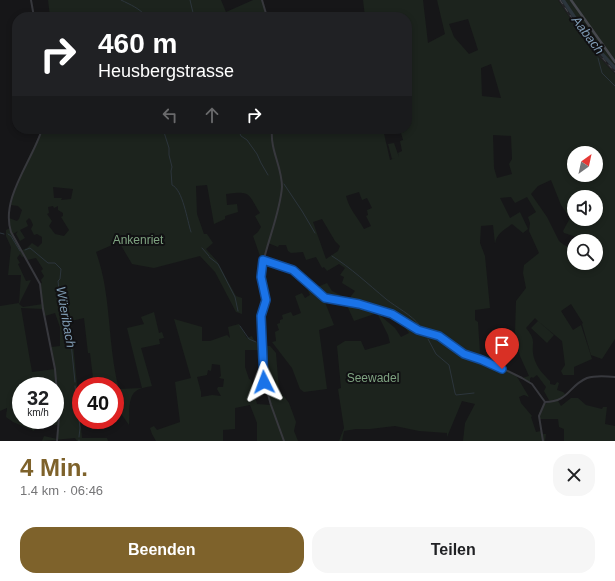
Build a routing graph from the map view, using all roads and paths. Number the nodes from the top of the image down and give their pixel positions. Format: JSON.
{"nodes":[{"id":1,"x":31,"y":0,"type":"edge"},
{"id":2,"x":262,"y":0,"type":"edge"},
{"id":3,"x":571,"y":0,"type":"edge"},
{"id":4,"x":33,"y":12,"type":"edge"},
{"id":5,"x":266,"y":12,"type":"edge"},
{"id":6,"x":615,"y":62,"type":"edge"},
{"id":7,"x":40,"y":134,"type":"edge"},
{"id":8,"x":272,"y":134,"type":"edge"},
{"id":9,"x":263,"y":260,"type":"junction"},
{"id":10,"x":615,"y":377,"type":"edge"},
{"id":11,"x":545,"y":402,"type":"junction"},
{"id":12,"x":57,"y":441,"type":"edge"},
{"id":13,"x":284,"y":441,"type":"edge"},
{"id":14,"x":543,"y":441,"type":"edge"}],
"edges":[{"from":1,"to":4,"type":"street"},
{"from":2,"to":5,"type":"street"},
{"from":3,"to":6,"type":"main road"},
{"from":7,"to":12,"type":"street"},
{"from":8,"to":9,"type":"street"},
{"from":9,"to":11,"type":"street"},
{"from":9,"to":13,"type":"street"},
{"from":10,"to":11,"type":"street"},
{"from":11,"to":14,"type":"street"}]}
